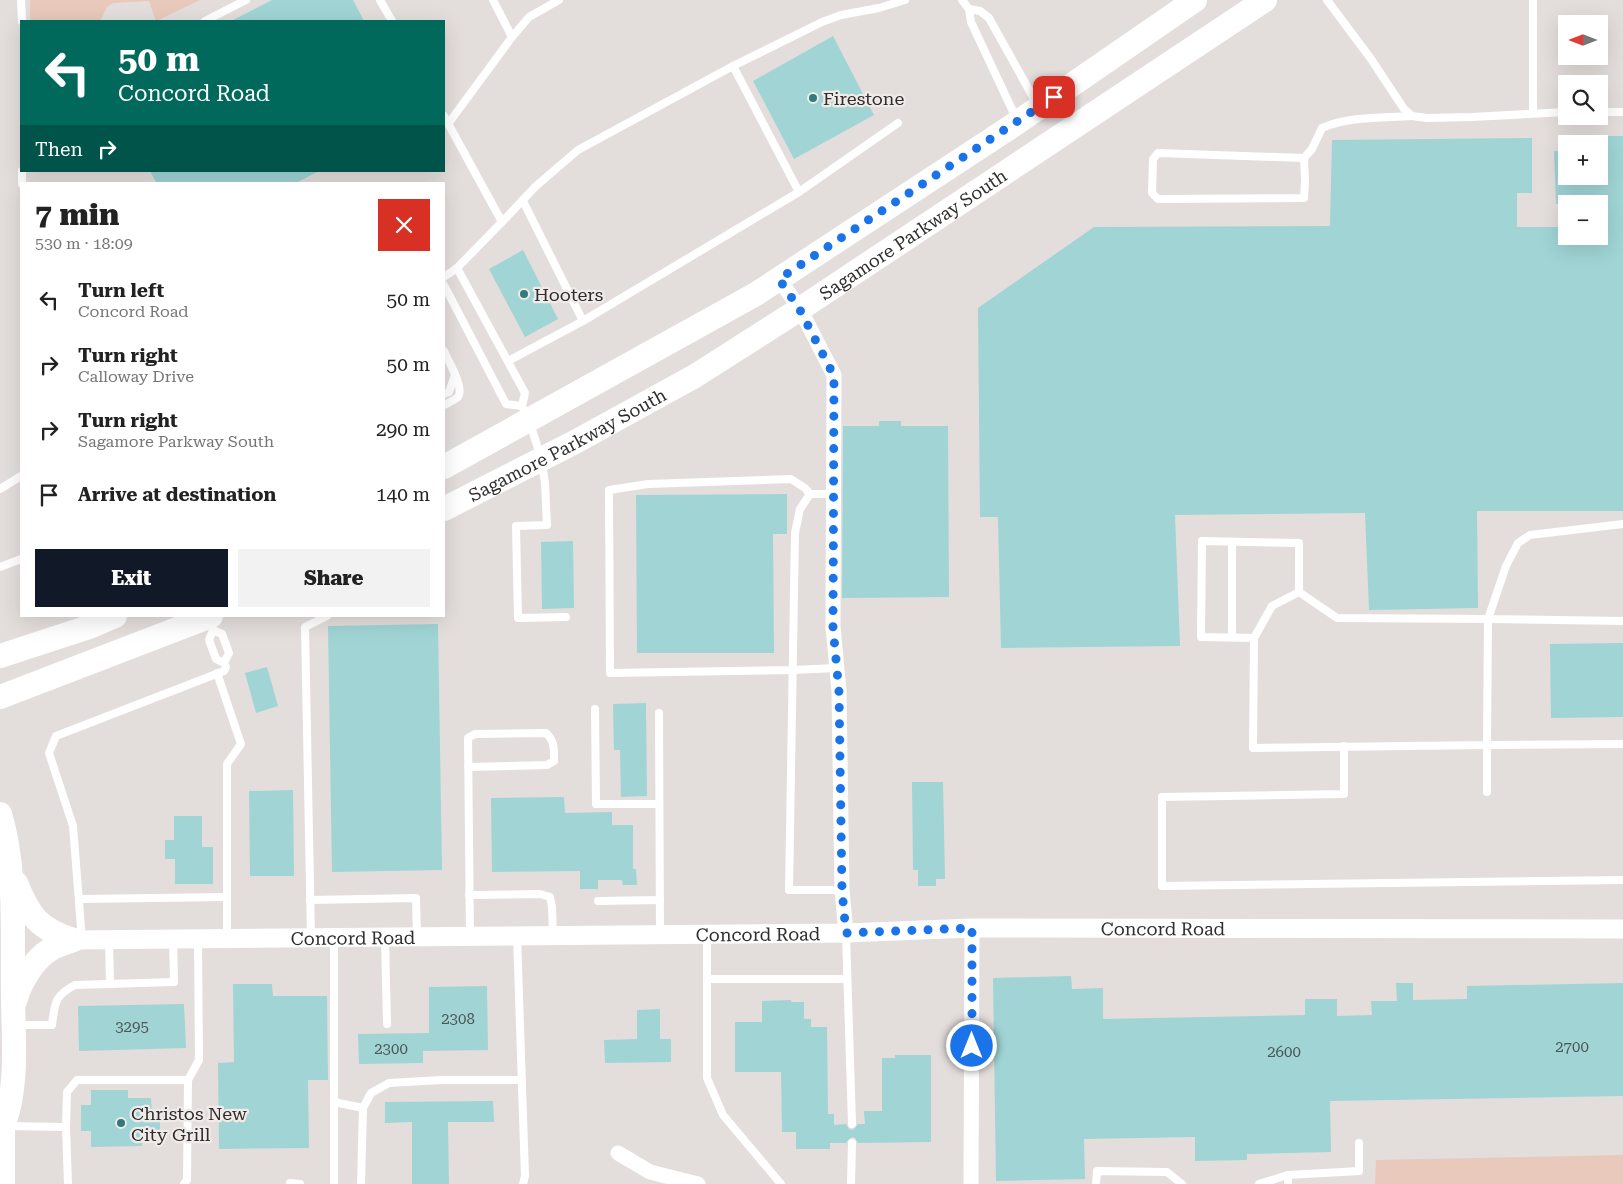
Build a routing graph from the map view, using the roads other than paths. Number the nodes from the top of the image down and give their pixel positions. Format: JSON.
{"nodes":[{"id":1,"x":22,"y":0,"type":"edge"},
{"id":2,"x":246,"y":0,"type":"edge"},
{"id":3,"x":380,"y":0,"type":"edge"},
{"id":4,"x":493,"y":0,"type":"edge"},
{"id":5,"x":559,"y":0,"type":"edge"},
{"id":6,"x":905,"y":0,"type":"edge"},
{"id":7,"x":962,"y":0,"type":"edge"},
{"id":8,"x":1195,"y":0,"type":"edge"},
{"id":9,"x":1265,"y":0,"type":"edge"},
{"id":10,"x":1327,"y":0,"type":"edge"},
{"id":11,"x":1533,"y":0,"type":"edge"},
{"id":12,"x":969,"y":9,"type":"junction"},
{"id":13,"x":22,"y":20,"type":"edge"},
{"id":14,"x":207,"y":20,"type":"edge"},
{"id":15,"x":391,"y":20,"type":"edge"},
{"id":16,"x":512,"y":37,"type":"junction"},
{"id":17,"x":734,"y":66,"type":"junction"},
{"id":18,"x":1038,"y":108,"type":"junction"},
{"id":19,"x":1558,"y":112,"type":"edge"},
{"id":20,"x":1608,"y":112,"type":"edge"},
{"id":21,"x":1623,"y":112,"type":"edge"},
{"id":22,"x":1532,"y":113,"type":"junction"},
{"id":23,"x":1412,"y":116,"type":"junction"},
{"id":24,"x":446,"y":120,"type":"edge"},
{"id":25,"x":1018,"y":122,"type":"junction"},
{"id":26,"x":898,"y":123,"type":"dead end"},
{"id":27,"x":1304,"y":158,"type":"junction"},
{"id":28,"x":799,"y":192,"type":"junction"},
{"id":29,"x":523,"y":201,"type":"junction"},
{"id":30,"x":502,"y":222,"type":"junction"},
{"id":31,"x":457,"y":268,"type":"junction"},
{"id":32,"x":445,"y":276,"type":"edge"},
{"id":33,"x":779,"y":279,"type":"junction"},
{"id":34,"x":445,"y":286,"type":"edge"},
{"id":35,"x":800,"y":310,"type":"junction"},
{"id":36,"x":583,"y":321,"type":"junction"},
{"id":37,"x":445,"y":353,"type":"edge"},
{"id":38,"x":508,"y":361,"type":"junction"},
{"id":39,"x":455,"y":375,"type":"junction"},
{"id":40,"x":445,"y":394,"type":"edge"},
{"id":41,"x":445,"y":404,"type":"edge"},
{"id":42,"x":526,"y":413,"type":"junction"},
{"id":43,"x":541,"y":458,"type":"junction"},
{"id":44,"x":445,"y":466,"type":"edge"},
{"id":45,"x":20,"y":477,"type":"edge"},
{"id":46,"x":0,"y":489,"type":"edge"},
{"id":47,"x":810,"y":494,"type":"junction"},
{"id":48,"x":833,"y":494,"type":"junction"},
{"id":49,"x":445,"y":508,"type":"edge"},
{"id":50,"x":1623,"y":524,"type":"edge"},
{"id":51,"x":1232,"y":542,"type":"junction"},
{"id":52,"x":20,"y":559,"type":"edge"},
{"id":53,"x":0,"y":567,"type":"edge"},
{"id":54,"x":1299,"y":592,"type":"junction"},
{"id":55,"x":566,"y":616,"type":"dead end"},
{"id":56,"x":113,"y":617,"type":"edge"},
{"id":57,"x":325,"y":617,"type":"edge"},
{"id":58,"x":1488,"y":619,"type":"junction"},
{"id":59,"x":210,"y":621,"type":"edge"},
{"id":60,"x":1623,"y":621,"type":"edge"},
{"id":61,"x":1232,"y":637,"type":"junction"},
{"id":62,"x":1254,"y":638,"type":"junction"},
{"id":63,"x":0,"y":656,"type":"edge"},
{"id":64,"x":224,"y":663,"type":"junction"},
{"id":65,"x":837,"y":668,"type":"junction"},
{"id":66,"x":793,"y":670,"type":"junction"},
{"id":67,"x":217,"y":674,"type":"junction"},
{"id":68,"x":26,"y":686,"type":"junction"},
{"id":69,"x":0,"y":697,"type":"edge"},
{"id":70,"x":595,"y":709,"type":"dead end"},
{"id":71,"x":659,"y":712,"type":"dead end"},
{"id":72,"x":0,"y":714,"type":"edge"},
{"id":73,"x":1623,"y":744,"type":"edge"},
{"id":74,"x":1487,"y":745,"type":"junction"},
{"id":75,"x":1344,"y":746,"type":"junction"},
{"id":76,"x":468,"y":767,"type":"junction"},
{"id":77,"x":1487,"y":792,"type":"dead end"},
{"id":78,"x":659,"y":804,"type":"junction"},
{"id":79,"x":0,"y":814,"type":"edge"},
{"id":80,"x":11,"y":871,"type":"junction"},
{"id":81,"x":1623,"y":880,"type":"edge"},
{"id":82,"x":842,"y":890,"type":"junction"},
{"id":83,"x":469,"y":895,"type":"junction"},
{"id":84,"x":227,"y":897,"type":"junction"},
{"id":85,"x":80,"y":899,"type":"junction"},
{"id":86,"x":310,"y":900,"type":"junction"},
{"id":87,"x":660,"y":900,"type":"junction"},
{"id":88,"x":598,"y":901,"type":"dead end"},
{"id":89,"x":972,"y":928,"type":"junction"},
{"id":90,"x":1623,"y":929,"type":"edge"},
{"id":91,"x":846,"y":933,"type":"junction"},
{"id":92,"x":660,"y":935,"type":"junction"},
{"id":93,"x":707,"y":935,"type":"junction"},
{"id":94,"x":517,"y":936,"type":"junction"},
{"id":95,"x":553,"y":936,"type":"junction"},
{"id":96,"x":385,"y":937,"type":"junction"},
{"id":97,"x":418,"y":937,"type":"junction"},
{"id":98,"x":470,"y":937,"type":"junction"},
{"id":99,"x":198,"y":938,"type":"junction"},
{"id":100,"x":227,"y":938,"type":"junction"},
{"id":101,"x":311,"y":938,"type":"junction"},
{"id":102,"x":334,"y":938,"type":"junction"},
{"id":103,"x":173,"y":939,"type":"junction"},
{"id":104,"x":78,"y":940,"type":"junction"},
{"id":105,"x":109,"y":940,"type":"junction"},
{"id":106,"x":707,"y":979,"type":"junction"},
{"id":107,"x":847,"y":979,"type":"junction"},
{"id":108,"x":110,"y":984,"type":"junction"},
{"id":109,"x":13,"y":1016,"type":"junction"},
{"id":110,"x":387,"y":1024,"type":"dead end"},
{"id":111,"x":188,"y":1080,"type":"junction"},
{"id":112,"x":522,"y":1080,"type":"junction"},
{"id":113,"x":0,"y":1097,"type":"edge"},
{"id":114,"x":334,"y":1102,"type":"junction"},
{"id":115,"x":363,"y":1108,"type":"junction"},
{"id":116,"x":852,"y":1124,"type":"dead end"},
{"id":117,"x":3,"y":1126,"type":"junction"},
{"id":118,"x":66,"y":1127,"type":"junction"},
{"id":119,"x":852,"y":1143,"type":"dead end"},
{"id":120,"x":1359,"y":1143,"type":"dead end"},
{"id":121,"x":618,"y":1153,"type":"dead end"},
{"id":122,"x":1288,"y":1175,"type":"junction"},
{"id":123,"x":290,"y":1183,"type":"edge"},
{"id":124,"x":3,"y":1184,"type":"edge"},
{"id":125,"x":68,"y":1184,"type":"edge"},
{"id":126,"x":184,"y":1184,"type":"edge"},
{"id":127,"x":300,"y":1184,"type":"edge"},
{"id":128,"x":334,"y":1184,"type":"edge"},
{"id":129,"x":361,"y":1184,"type":"edge"},
{"id":130,"x":523,"y":1184,"type":"edge"},
{"id":131,"x":698,"y":1184,"type":"edge"},
{"id":132,"x":781,"y":1184,"type":"edge"},
{"id":133,"x":851,"y":1184,"type":"edge"},
{"id":134,"x":971,"y":1184,"type":"edge"},
{"id":135,"x":1096,"y":1184,"type":"edge"},
{"id":136,"x":1182,"y":1184,"type":"edge"},
{"id":137,"x":1260,"y":1184,"type":"edge"},
{"id":138,"x":1288,"y":1184,"type":"edge"}],
"edges":[{"from":1,"to":13,"type":"lane"},
{"from":2,"to":14,"type":"lane"},
{"from":3,"to":15,"type":"lane"},
{"from":4,"to":16,"type":"lane"},
{"from":5,"to":16,"type":"lane"},
{"from":6,"to":17,"type":"lane"},
{"from":7,"to":12,"type":"lane"},
{"from":8,"to":18,"type":"main road","name":"Sagamore Parkway South"},
{"from":9,"to":35,"type":"main road","name":"Sagamore Parkway South"},
{"from":10,"to":23,"type":"lane"},
{"from":11,"to":22,"type":"lane"},
{"from":12,"to":18,"type":"lane"},
{"from":12,"to":25,"type":"lane"},
{"from":16,"to":24,"type":"lane"},
{"from":17,"to":28,"type":"lane"},
{"from":17,"to":29,"type":"lane"},
{"from":18,"to":25,"type":"main road","name":"Sagamore Parkway South"},
{"from":19,"to":22,"type":"lane"},
{"from":20,"to":21,"type":"lane"},
{"from":22,"to":23,"type":"lane"},
{"from":23,"to":27,"type":"lane"},
{"from":24,"to":30,"type":"lane"},
{"from":25,"to":33,"type":"main road","name":"Sagamore Parkway South"},
{"from":26,"to":28,"type":"lane"},
{"from":27,"to":27,"type":"lane"},
{"from":28,"to":36,"type":"lane"},
{"from":29,"to":30,"type":"lane"},
{"from":29,"to":36,"type":"lane"},
{"from":30,"to":31,"type":"lane"},
{"from":31,"to":32,"type":"lane"},
{"from":31,"to":38,"type":"lane"},
{"from":33,"to":35,"type":"street"},
{"from":33,"to":42,"type":"main road","name":"Sagamore Parkway South"},
{"from":34,"to":42,"type":"lane"},
{"from":35,"to":43,"type":"main road","name":"Sagamore Parkway South"},
{"from":35,"to":48,"type":"street"},
{"from":36,"to":38,"type":"lane"},
{"from":37,"to":39,"type":"lane"},
{"from":38,"to":42,"type":"lane"},
{"from":39,"to":40,"type":"lane"},
{"from":39,"to":41,"type":"lane"},
{"from":42,"to":43,"type":"lane"},
{"from":42,"to":44,"type":"main road","name":"Sagamore Parkway South"},
{"from":43,"to":49,"type":"main road","name":"Sagamore Parkway South"},
{"from":43,"to":55,"type":"lane"},
{"from":45,"to":46,"type":"lane"},
{"from":47,"to":48,"type":"lane"},
{"from":47,"to":66,"type":"lane"},
{"from":47,"to":66,"type":"lane"},
{"from":48,"to":65,"type":"street"},
{"from":50,"to":58,"type":"lane"},
{"from":51,"to":54,"type":"lane"},
{"from":51,"to":61,"type":"lane"},
{"from":51,"to":61,"type":"lane"},
{"from":52,"to":53,"type":"lane"},
{"from":54,"to":58,"type":"lane"},
{"from":54,"to":62,"type":"lane"},
{"from":56,"to":63,"type":"main road"},
{"from":57,"to":86,"type":"lane"},
{"from":58,"to":60,"type":"lane"},
{"from":58,"to":74,"type":"lane"},
{"from":59,"to":64,"type":"lane"},
{"from":59,"to":64,"type":"lane"},
{"from":59,"to":68,"type":"main road"},
{"from":61,"to":62,"type":"lane"},
{"from":62,"to":75,"type":"lane"},
{"from":64,"to":67,"type":"lane"},
{"from":65,"to":66,"type":"lane"},
{"from":65,"to":82,"type":"street"},
{"from":66,"to":82,"type":"lane"},
{"from":67,"to":84,"type":"lane"},
{"from":67,"to":85,"type":"lane"},
{"from":68,"to":69,"type":"main road"},
{"from":68,"to":72,"type":"main road"},
{"from":70,"to":78,"type":"lane"},
{"from":71,"to":78,"type":"lane"},
{"from":73,"to":74,"type":"lane"},
{"from":74,"to":75,"type":"lane"},
{"from":74,"to":77,"type":"lane"},
{"from":75,"to":81,"type":"lane"},
{"from":76,"to":76,"type":"lane"},
{"from":76,"to":83,"type":"lane"},
{"from":78,"to":87,"type":"lane"},
{"from":79,"to":80,"type":"main road"},
{"from":80,"to":104,"type":"main road"},
{"from":80,"to":109,"type":"main road"},
{"from":82,"to":91,"type":"street"},
{"from":83,"to":95,"type":"lane"},
{"from":83,"to":98,"type":"lane"},
{"from":84,"to":85,"type":"lane"},
{"from":84,"to":100,"type":"lane"},
{"from":85,"to":104,"type":"lane"},
{"from":86,"to":97,"type":"lane"},
{"from":86,"to":101,"type":"lane"},
{"from":87,"to":88,"type":"lane"},
{"from":87,"to":92,"type":"lane"},
{"from":89,"to":90,"type":"street","name":"Concord Road"},
{"from":89,"to":91,"type":"street","name":"Concord Road"},
{"from":89,"to":134,"type":"street"},
{"from":91,"to":93,"type":"street","name":"Concord Road"},
{"from":91,"to":107,"type":"lane"},
{"from":92,"to":93,"type":"street","name":"Concord Road"},
{"from":92,"to":95,"type":"street","name":"Concord Road"},
{"from":93,"to":106,"type":"lane"},
{"from":94,"to":95,"type":"street","name":"Concord Road"},
{"from":94,"to":98,"type":"street","name":"Concord Road"},
{"from":94,"to":112,"type":"lane"},
{"from":96,"to":97,"type":"street","name":"Concord Road"},
{"from":96,"to":102,"type":"street","name":"Concord Road"},
{"from":96,"to":110,"type":"lane"},
{"from":97,"to":98,"type":"street","name":"Concord Road"},
{"from":99,"to":100,"type":"street","name":"Concord Road"},
{"from":99,"to":103,"type":"street","name":"Concord Road"},
{"from":99,"to":111,"type":"lane"},
{"from":100,"to":101,"type":"street","name":"Concord Road"},
{"from":101,"to":102,"type":"street","name":"Concord Road"},
{"from":102,"to":114,"type":"lane"},
{"from":103,"to":105,"type":"street","name":"Concord Road"},
{"from":103,"to":108,"type":"lane"},
{"from":104,"to":105,"type":"street","name":"Concord Road"},
{"from":104,"to":109,"type":"main road"},
{"from":105,"to":108,"type":"lane"},
{"from":106,"to":107,"type":"lane"},
{"from":106,"to":132,"type":"lane"},
{"from":107,"to":116,"type":"lane"},
{"from":108,"to":109,"type":"lane"},
{"from":109,"to":117,"type":"main road"},
{"from":111,"to":118,"type":"lane"},
{"from":111,"to":126,"type":"lane"},
{"from":112,"to":115,"type":"lane"},
{"from":112,"to":130,"type":"lane"},
{"from":113,"to":117,"type":"main road"},
{"from":114,"to":115,"type":"lane"},
{"from":114,"to":128,"type":"lane"},
{"from":115,"to":129,"type":"lane"},
{"from":117,"to":118,"type":"lane"},
{"from":117,"to":124,"type":"main road"},
{"from":118,"to":125,"type":"lane"},
{"from":119,"to":133,"type":"lane"},
{"from":120,"to":122,"type":"lane"},
{"from":121,"to":131,"type":"street"},
{"from":122,"to":137,"type":"lane"},
{"from":122,"to":138,"type":"lane"},
{"from":123,"to":127,"type":"lane"},
{"from":135,"to":136,"type":"lane"}]}
